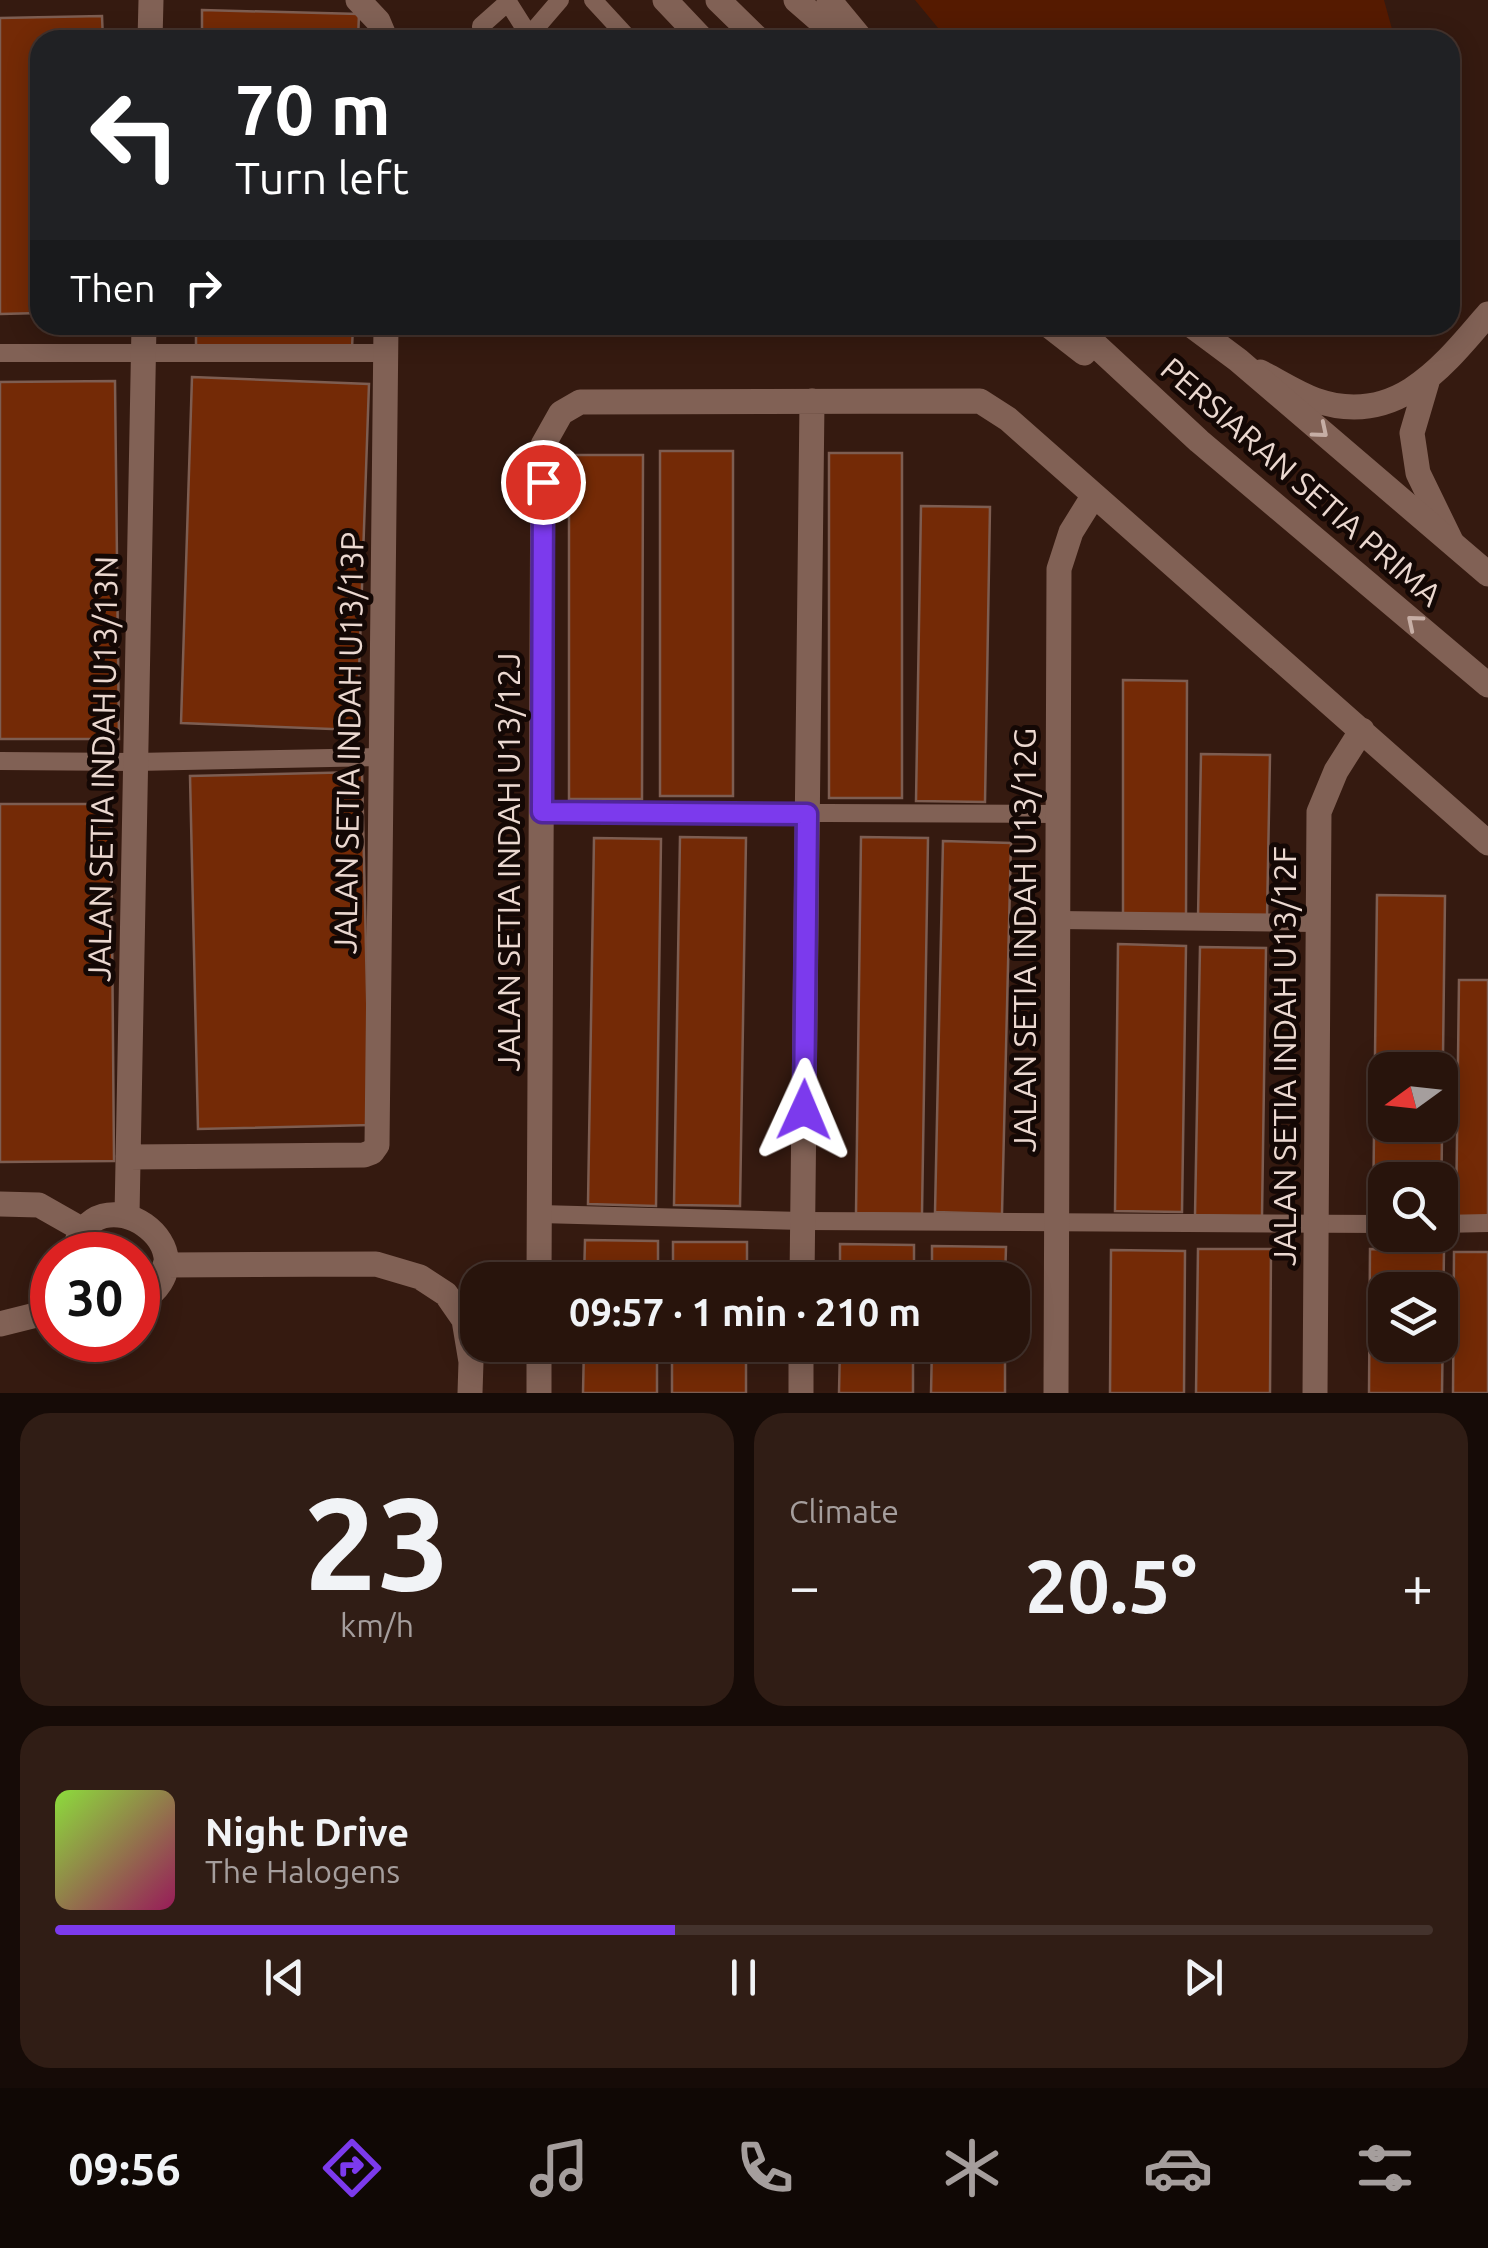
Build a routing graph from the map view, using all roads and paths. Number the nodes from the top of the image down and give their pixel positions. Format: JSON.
{"nodes":[{"id":1,"x":151,"y":0,"type":"edge"},
{"id":2,"x":358,"y":0,"type":"edge"},
{"id":3,"x":560,"y":0,"type":"edge"},
{"id":4,"x":593,"y":0,"type":"edge"},
{"id":5,"x":665,"y":0,"type":"edge"},
{"id":6,"x":718,"y":0,"type":"edge"},
{"id":7,"x":796,"y":0,"type":"edge"},
{"id":8,"x":830,"y":0,"type":"edge"},
{"id":9,"x":150,"y":30,"type":"edge"},
{"id":10,"x":382,"y":30,"type":"edge"},
{"id":11,"x":481,"y":30,"type":"edge"},
{"id":12,"x":526,"y":30,"type":"edge"},
{"id":13,"x":537,"y":30,"type":"edge"},
{"id":14,"x":621,"y":30,"type":"edge"},
{"id":15,"x":694,"y":30,"type":"edge"},
{"id":16,"x":749,"y":30,"type":"edge"},
{"id":17,"x":830,"y":30,"type":"edge"},
{"id":18,"x":854,"y":30,"type":"edge"},
{"id":19,"x":1488,"y":314,"type":"edge"},
{"id":20,"x":144,"y":335,"type":"edge"},
{"id":21,"x":386,"y":335,"type":"edge"},
{"id":22,"x":1061,"y":335,"type":"edge"},
{"id":23,"x":1085,"y":335,"type":"edge"},
{"id":24,"x":1204,"y":335,"type":"edge"},
{"id":25,"x":0,"y":353,"type":"edge"},
{"id":26,"x":144,"y":353,"type":"junction"},
{"id":27,"x":385,"y":353,"type":"junction"},
{"id":28,"x":1238,"y":360,"type":"junction"},
{"id":29,"x":1428,"y":382,"type":"junction"},
{"id":30,"x":812,"y":401,"type":"junction"},
{"id":31,"x":1199,"y":441,"type":"junction"},
{"id":32,"x":1094,"y":496,"type":"junction"},
{"id":33,"x":1451,"y":541,"type":"junction"},
{"id":34,"x":1488,"y":574,"type":"edge"},
{"id":35,"x":1488,"y":686,"type":"edge"},
{"id":36,"x":1362,"y":730,"type":"junction"},
{"id":37,"x":381,"y":757,"type":"junction"},
{"id":38,"x":0,"y":761,"type":"edge"},
{"id":39,"x":136,"y":762,"type":"junction"},
{"id":40,"x":542,"y":812,"type":"junction"},
{"id":41,"x":807,"y":814,"type":"junction"},
{"id":42,"x":1058,"y":814,"type":"junction"},
{"id":43,"x":1488,"y":844,"type":"edge"},
{"id":44,"x":1058,"y":920,"type":"junction"},
{"id":45,"x":1318,"y":923,"type":"junction"},
{"id":46,"x":128,"y":1157,"type":"junction"},
{"id":47,"x":0,"y":1204,"type":"edge"},
{"id":48,"x":540,"y":1214,"type":"junction"},
{"id":49,"x":127,"y":1215,"type":"junction"},
{"id":50,"x":803,"y":1220,"type":"junction"},
{"id":51,"x":1057,"y":1222,"type":"junction"},
{"id":52,"x":1488,"y":1223,"type":"edge"},
{"id":53,"x":1368,"y":1224,"type":"edge"},
{"id":54,"x":1458,"y":1224,"type":"edge"},
{"id":55,"x":1316,"y":1225,"type":"junction"},
{"id":56,"x":83,"y":1230,"type":"joint"},
{"id":57,"x":539,"y":1262,"type":"edge"},
{"id":58,"x":802,"y":1262,"type":"edge"},
{"id":59,"x":165,"y":1265,"type":"junction"},
{"id":60,"x":160,"y":1282,"type":"edge"},
{"id":61,"x":30,"y":1316,"type":"edge"},
{"id":62,"x":0,"y":1324,"type":"edge"},
{"id":63,"x":539,"y":1362,"type":"edge"},
{"id":64,"x":802,"y":1362,"type":"edge"},
{"id":65,"x":470,"y":1393,"type":"edge"},
{"id":66,"x":539,"y":1393,"type":"edge"},
{"id":67,"x":801,"y":1393,"type":"edge"},
{"id":68,"x":1056,"y":1393,"type":"edge"},
{"id":69,"x":1315,"y":1393,"type":"edge"}],
"edges":[{"from":1,"to":9,"type":"street"},
{"from":2,"to":10,"type":"street"},
{"from":3,"to":13,"type":"lane"},
{"from":4,"to":14,"type":"lane"},
{"from":5,"to":15,"type":"street"},
{"from":6,"to":16,"type":"street"},
{"from":7,"to":17,"type":"street"},
{"from":8,"to":18,"type":"street"},
{"from":11,"to":12,"type":"lane"},
{"from":19,"to":29,"type":"street"},
{"from":20,"to":26,"type":"street","name":"JALAN SETIA INDAH U13/13N"},
{"from":21,"to":27,"type":"street","name":"JALAN SETIA INDAH U13/13P"},
{"from":22,"to":31,"type":"street"},
{"from":23,"to":31,"type":"street","name":"PERSIARAN SETIA PRIMA"},
{"from":24,"to":28,"type":"street","name":"PERSIARAN SETIA PRIMA"},
{"from":25,"to":26,"type":"lane"},
{"from":26,"to":27,"type":"lane"},
{"from":26,"to":39,"type":"street","name":"JALAN SETIA INDAH U13/13N"},
{"from":27,"to":37,"type":"street","name":"JALAN SETIA INDAH U13/13P"},
{"from":28,"to":29,"type":"street"},
{"from":28,"to":33,"type":"street","name":"PERSIARAN SETIA PRIMA","one_way":true},
{"from":29,"to":33,"type":"street"},
{"from":30,"to":32,"type":"street"},
{"from":30,"to":40,"type":"street","name":"JALAN SETIA INDAH U13/12J"},
{"from":30,"to":41,"type":"street"},
{"from":35,"to":31,"type":"street","name":"PERSIARAN SETIA PRIMA","one_way":true},
{"from":32,"to":36,"type":"street"},
{"from":32,"to":42,"type":"street","name":"JALAN SETIA INDAH U13/12G"},
{"from":33,"to":34,"type":"street","name":"PERSIARAN SETIA PRIMA"},
{"from":36,"to":43,"type":"street"},
{"from":36,"to":45,"type":"street","name":"JALAN SETIA INDAH U13/12F"},
{"from":37,"to":39,"type":"lane"},
{"from":37,"to":46,"type":"street","name":"JALAN SETIA INDAH U13/13P"},
{"from":38,"to":39,"type":"lane"},
{"from":39,"to":46,"type":"street","name":"JALAN SETIA INDAH U13/13N"},
{"from":40,"to":41,"type":"lane"},
{"from":40,"to":48,"type":"street","name":"JALAN SETIA INDAH U13/12J"},
{"from":41,"to":42,"type":"lane"},
{"from":41,"to":50,"type":"street"},
{"from":42,"to":44,"type":"street","name":"JALAN SETIA INDAH U13/12G"},
{"from":44,"to":45,"type":"lane"},
{"from":44,"to":51,"type":"street","name":"JALAN SETIA INDAH U13/12G"},
{"from":45,"to":55,"type":"street","name":"JALAN SETIA INDAH U13/12F"},
{"from":46,"to":49,"type":"street","name":"JALAN SETIA INDAH U13/13N"},
{"from":47,"to":56,"type":"street"},
{"from":48,"to":50,"type":"lane"},
{"from":48,"to":57,"type":"street","name":"JALAN SETIA INDAH U13/12J"},
{"from":49,"to":56,"type":"street"},
{"from":49,"to":59,"type":"street"},
{"from":50,"to":51,"type":"lane"},
{"from":50,"to":58,"type":"street"},
{"from":51,"to":55,"type":"lane"},
{"from":51,"to":68,"type":"street","name":"JALAN SETIA INDAH U13/12G"},
{"from":52,"to":54,"type":"lane"},
{"from":53,"to":55,"type":"lane"},
{"from":55,"to":69,"type":"street","name":"JALAN SETIA INDAH U13/12F"},
{"from":59,"to":60,"type":"street"},
{"from":59,"to":65,"type":"street"},
{"from":61,"to":62,"type":"street"},
{"from":63,"to":66,"type":"street"},
{"from":64,"to":67,"type":"street"}]}
